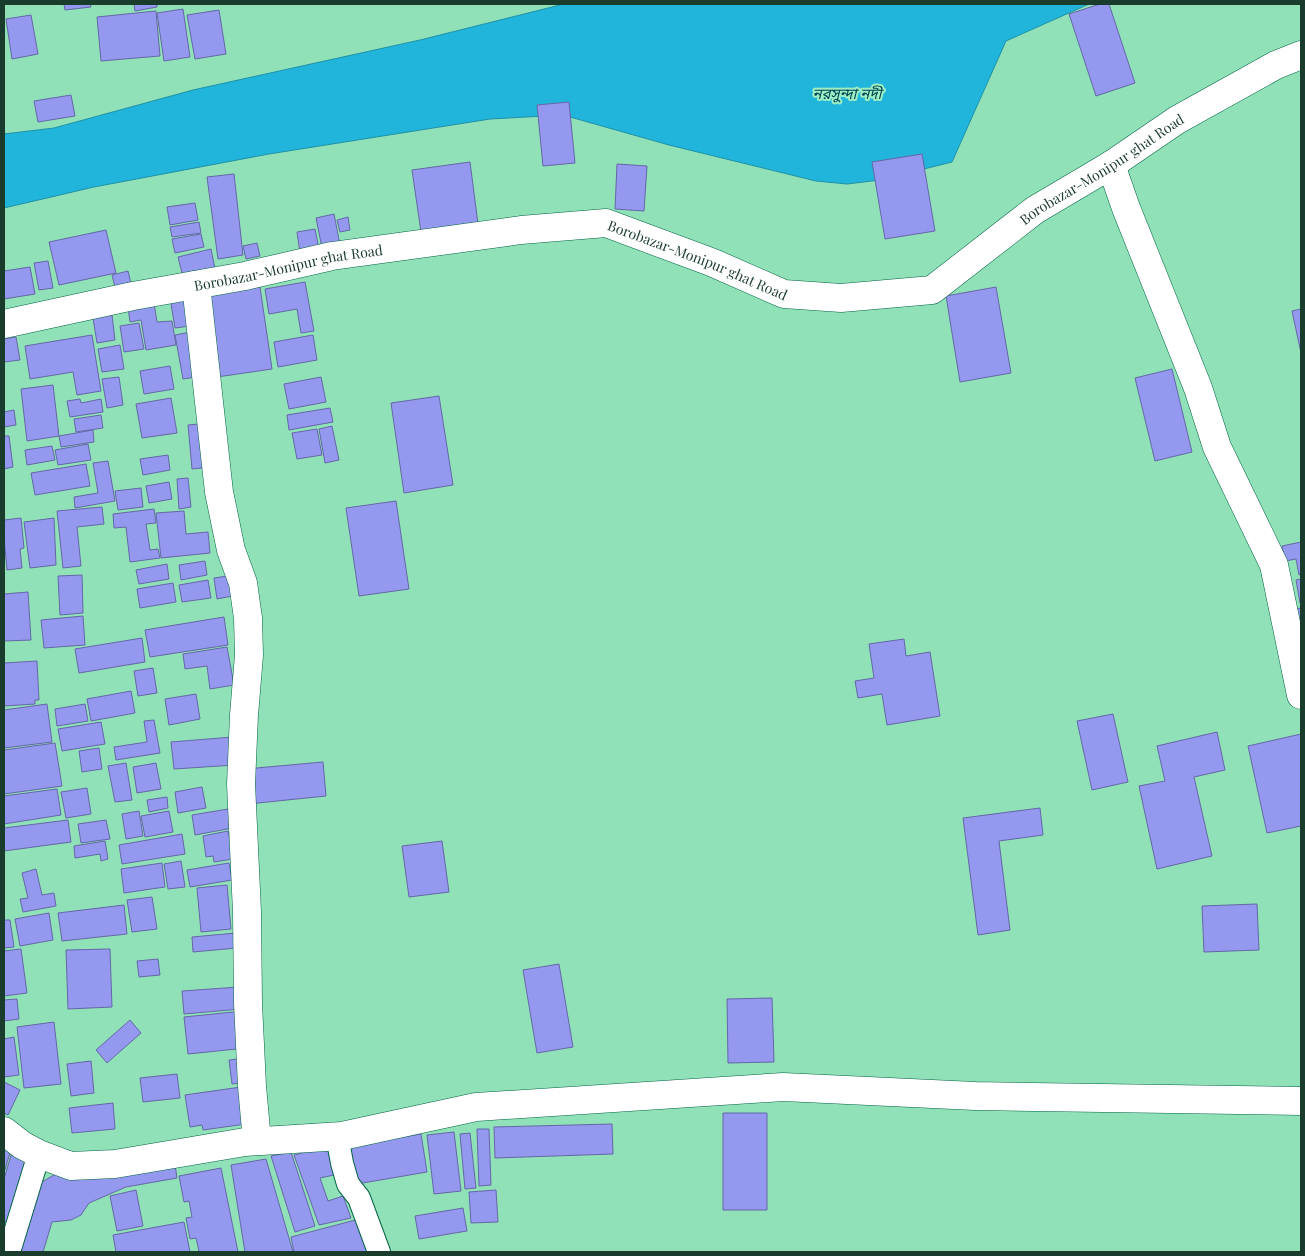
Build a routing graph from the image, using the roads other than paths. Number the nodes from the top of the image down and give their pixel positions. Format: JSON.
{"nodes":[{"id":1,"x":1301,"y":55,"type":"edge"},
{"id":2,"x":1111,"y":165,"type":"junction"},
{"id":3,"x":196,"y":285,"type":"junction"},
{"id":4,"x":4,"y":324,"type":"edge"},
{"id":5,"x":1301,"y":695,"type":"edge"},
{"id":6,"x":1301,"y":1101,"type":"edge"},
{"id":7,"x":4,"y":1131,"type":"edge"},
{"id":8,"x":337,"y":1136,"type":"junction"},
{"id":9,"x":257,"y":1141,"type":"junction"},
{"id":10,"x":39,"y":1154,"type":"junction"},
{"id":11,"x":10,"y":1252,"type":"edge"},
{"id":12,"x":379,"y":1252,"type":"edge"}],
"edges":[{"from":1,"to":2,"type":"street","name":"Borobazar-Monipur ghat Road"},
{"from":2,"to":3,"type":"street","name":"Borobazar-Monipur ghat Road"},
{"from":2,"to":5,"type":"street"},
{"from":3,"to":4,"type":"street","name":"Borobazar-Monipur ghat Road"},
{"from":3,"to":9,"type":"street"},
{"from":6,"to":8,"type":"street"},
{"from":7,"to":10,"type":"street"},
{"from":8,"to":9,"type":"street"},
{"from":8,"to":12,"type":"street"},
{"from":9,"to":10,"type":"street"},
{"from":10,"to":11,"type":"street"}]}
